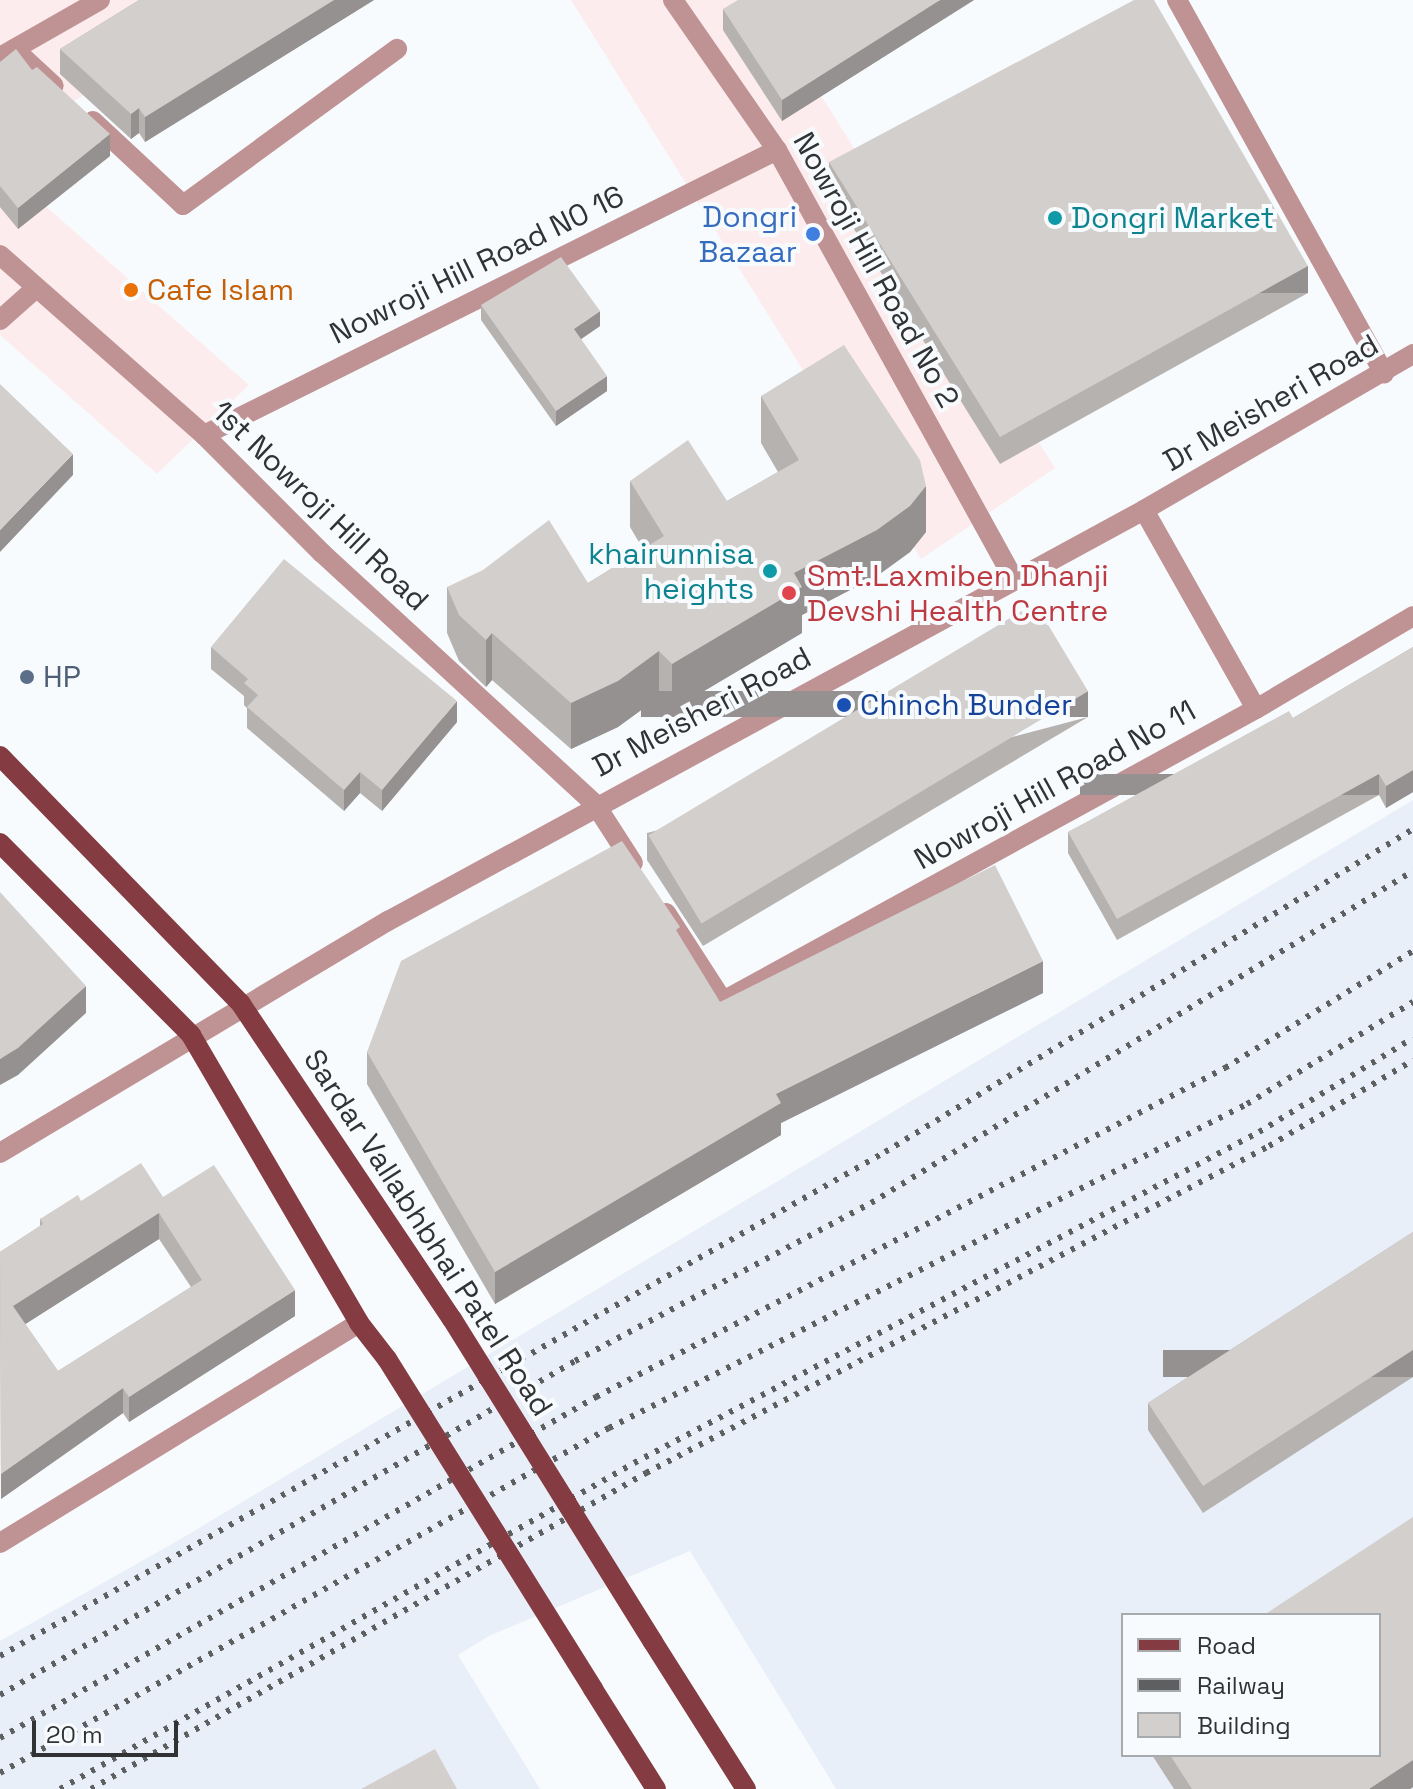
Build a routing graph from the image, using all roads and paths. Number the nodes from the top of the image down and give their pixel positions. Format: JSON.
{"nodes":[{"id":1,"x":100,"y":0,"type":"edge"},
{"id":2,"x":673,"y":0,"type":"edge"},
{"id":3,"x":1177,"y":0,"type":"edge"},
{"id":4,"x":397,"y":49,"type":"dead end"},
{"id":5,"x":7,"y":53,"type":"edge"},
{"id":6,"x":777,"y":150,"type":"junction"},
{"id":7,"x":0,"y":255,"type":"edge"},
{"id":8,"x":35,"y":289,"type":"junction"},
{"id":9,"x":0,"y":320,"type":"edge"},
{"id":10,"x":1413,"y":354,"type":"edge"},
{"id":11,"x":1384,"y":373,"type":"junction"},
{"id":12,"x":204,"y":435,"type":"junction"},
{"id":13,"x":1144,"y":510,"type":"junction"},
{"id":14,"x":1013,"y":578,"type":"junction"},
{"id":15,"x":1413,"y":616,"type":"edge"},
{"id":16,"x":1256,"y":709,"type":"junction"},
{"id":17,"x":0,"y":756,"type":"edge"},
{"id":18,"x":595,"y":804,"type":"junction"},
{"id":19,"x":0,"y":843,"type":"edge"},
{"id":20,"x":723,"y":1001,"type":"joint"},
{"id":21,"x":241,"y":1004,"type":"junction"},
{"id":22,"x":191,"y":1035,"type":"junction"},
{"id":23,"x":0,"y":1153,"type":"edge"},
{"id":24,"x":359,"y":1323,"type":"junction"},
{"id":25,"x":0,"y":1543,"type":"edge"},
{"id":26,"x":656,"y":1789,"type":"edge"},
{"id":27,"x":746,"y":1789,"type":"edge"}],
"edges":[{"from":1,"to":5,"type":"street"},
{"from":2,"to":6,"type":"street","name":"Nowroji Hill Road No 2"},
{"from":3,"to":11,"type":"street"},
{"from":4,"to":5,"type":"street"},
{"from":6,"to":12,"type":"street","name":"Nowroji Hill Road N0 16"},
{"from":6,"to":14,"type":"street","name":"Nowroji Hill Road No 2"},
{"from":7,"to":8,"type":"street","name":"1st Nowroji Hill Road"},
{"from":8,"to":9,"type":"street"},
{"from":8,"to":12,"type":"street","name":"1st Nowroji Hill Road"},
{"from":10,"to":11,"type":"street","name":"Dr Meisheri Road"},
{"from":11,"to":13,"type":"street","name":"Dr Meisheri Road"},
{"from":12,"to":18,"type":"street","name":"1st Nowroji Hill Road"},
{"from":13,"to":14,"type":"street","name":"Dr Meisheri Road"},
{"from":13,"to":16,"type":"street"},
{"from":14,"to":18,"type":"street","name":"Dr Meisheri Road"},
{"from":15,"to":16,"type":"street","name":"Nowroji Hill Road No 11"},
{"from":16,"to":20,"type":"street","name":"Nowroji Hill Road No 11"},
{"from":17,"to":21,"type":"main road","name":"Sardar Vallabhbhai Patel Road"},
{"from":18,"to":20,"type":"street","name":"1st Nowroji Hill Road"},
{"from":18,"to":21,"type":"street","name":"Dr Meisheri Road"},
{"from":19,"to":22,"type":"main road"},
{"from":21,"to":22,"type":"street","name":"Dr Meisheri Road"},
{"from":21,"to":27,"type":"main road","name":"Sardar Vallabhbhai Patel Road","bridge":true},
{"from":22,"to":23,"type":"street","name":"Dr Meisheri Road"},
{"from":22,"to":24,"type":"main road"},
{"from":24,"to":25,"type":"street"},
{"from":24,"to":26,"type":"main road","bridge":true}]}
